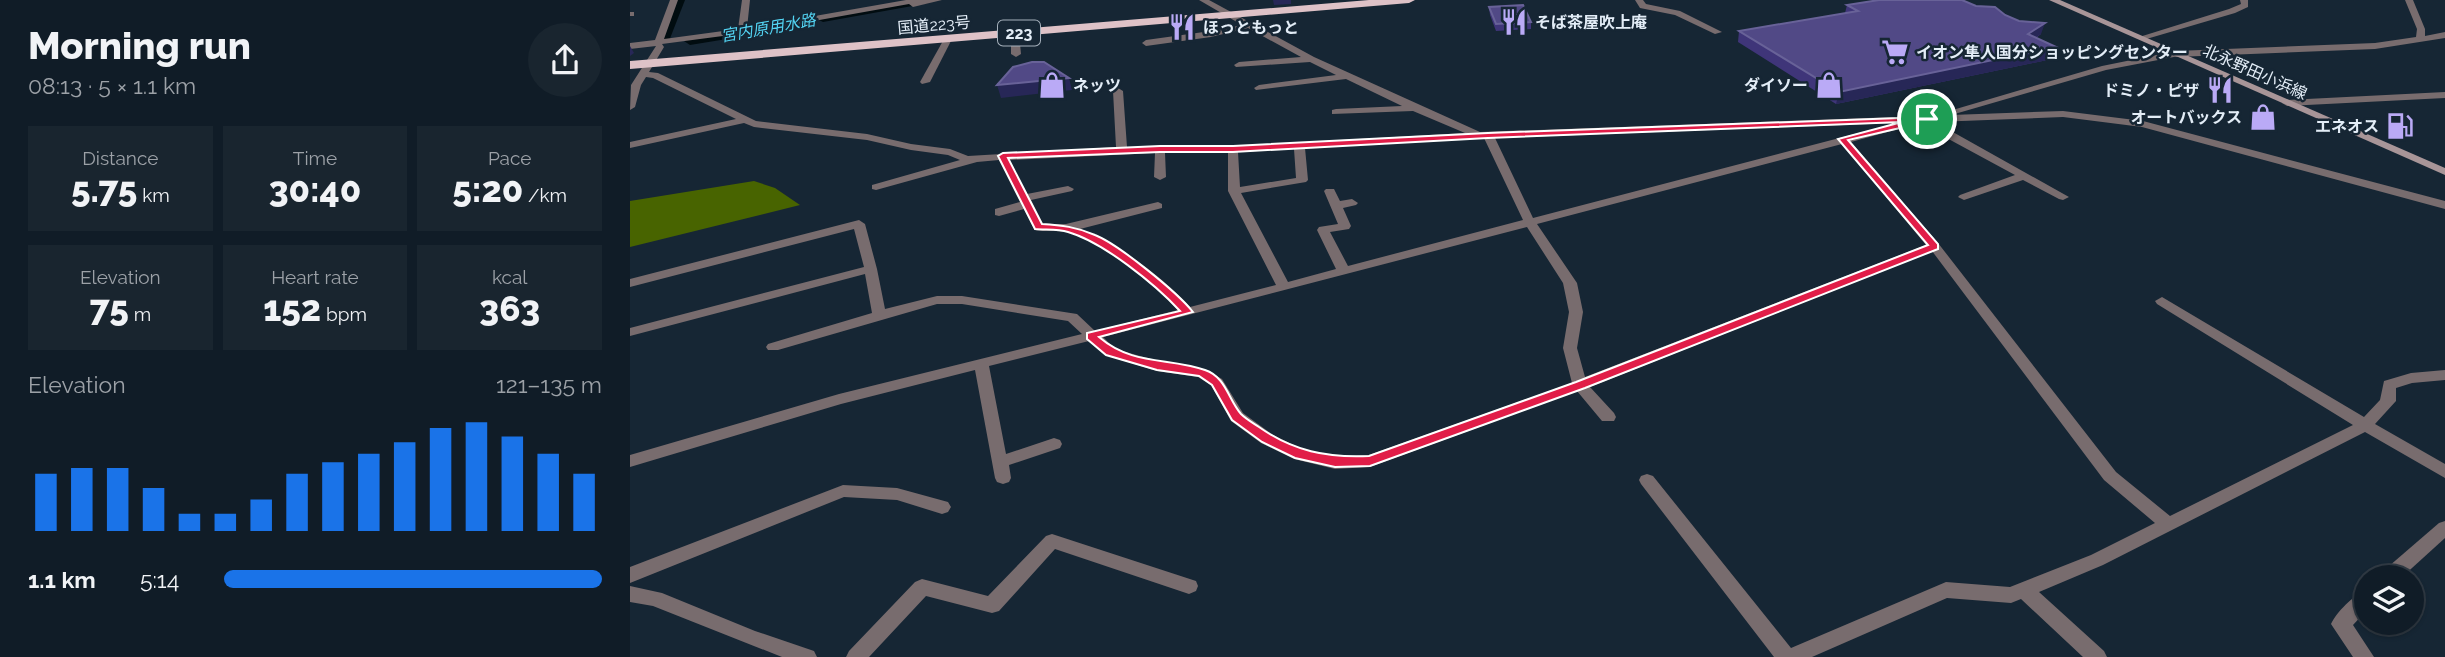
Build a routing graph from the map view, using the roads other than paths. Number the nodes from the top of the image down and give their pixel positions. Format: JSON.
{"nodes":[{"id":1,"x":674,"y":0,"type":"edge"},
{"id":2,"x":746,"y":0,"type":"edge"},
{"id":3,"x":920,"y":0,"type":"edge"},
{"id":4,"x":938,"y":0,"type":"edge"},
{"id":5,"x":1203,"y":0,"type":"edge"},
{"id":6,"x":1409,"y":0,"type":"edge"},
{"id":7,"x":1639,"y":0,"type":"edge"},
{"id":8,"x":2053,"y":0,"type":"edge"},
{"id":9,"x":2244,"y":0,"type":"edge"},
{"id":10,"x":2409,"y":0,"type":"edge"},
{"id":11,"x":882,"y":4,"type":"edge"},
{"id":12,"x":1231,"y":15,"type":"junction"},
{"id":13,"x":1251,"y":25,"type":"junction"},
{"id":14,"x":1718,"y":32,"type":"dead end"},
{"id":15,"x":743,"y":33,"type":"junction"},
{"id":16,"x":1015,"y":33,"type":"junction"},
{"id":17,"x":2445,"y":35,"type":"edge"},
{"id":18,"x":2432,"y":37,"type":"junction"},
{"id":19,"x":2140,"y":38,"type":"junction"},
{"id":20,"x":948,"y":39,"type":"junction"},
{"id":21,"x":2420,"y":40,"type":"junction"},
{"id":22,"x":2445,"y":42,"type":"edge"},
{"id":23,"x":1146,"y":43,"type":"dead end"},
{"id":24,"x":659,"y":45,"type":"junction"},
{"id":25,"x":630,"y":46,"type":"edge"},
{"id":26,"x":1016,"y":54,"type":"dead end"},
{"id":27,"x":2176,"y":54,"type":"junction"},
{"id":28,"x":1311,"y":59,"type":"junction"},
{"id":29,"x":630,"y":65,"type":"edge"},
{"id":30,"x":1240,"y":65,"type":"dead end"},
{"id":31,"x":647,"y":69,"type":"junction"},
{"id":32,"x":1347,"y":76,"type":"junction"},
{"id":33,"x":925,"y":82,"type":"dead end"},
{"id":34,"x":1259,"y":88,"type":"dead end"},
{"id":35,"x":1118,"y":90,"type":"dead end"},
{"id":36,"x":2445,"y":95,"type":"edge"},
{"id":37,"x":2287,"y":103,"type":"junction"},
{"id":38,"x":630,"y":107,"type":"edge"},
{"id":39,"x":1415,"y":108,"type":"junction"},
{"id":40,"x":1336,"y":112,"type":"dead end"},
{"id":41,"x":1927,"y":119,"type":"junction"},
{"id":42,"x":745,"y":120,"type":"junction"},
{"id":43,"x":1488,"y":135,"type":"junction"},
{"id":44,"x":1843,"y":139,"type":"junction"},
{"id":45,"x":630,"y":144,"type":"edge"},
{"id":46,"x":1299,"y":146,"type":"junction"},
{"id":47,"x":1160,"y":149,"type":"junction"},
{"id":48,"x":1233,"y":149,"type":"junction"},
{"id":49,"x":1122,"y":150,"type":"junction"},
{"id":50,"x":1003,"y":156,"type":"junction"},
{"id":51,"x":982,"y":157,"type":"junction"},
{"id":52,"x":2445,"y":172,"type":"edge"},
{"id":53,"x":2023,"y":176,"type":"junction"},
{"id":54,"x":1160,"y":177,"type":"dead end"},
{"id":55,"x":876,"y":187,"type":"dead end"},
{"id":56,"x":1068,"y":188,"type":"dead end"},
{"id":57,"x":1234,"y":191,"type":"junction"},
{"id":58,"x":1330,"y":191,"type":"dead end"},
{"id":59,"x":1964,"y":197,"type":"dead end"},
{"id":60,"x":2063,"y":197,"type":"dead end"},
{"id":61,"x":1025,"y":201,"type":"junction"},
{"id":62,"x":1352,"y":203,"type":"dead end"},
{"id":63,"x":1336,"y":205,"type":"junction"},
{"id":64,"x":2445,"y":205,"type":"edge"},
{"id":65,"x":1158,"y":206,"type":"dead end"},
{"id":66,"x":999,"y":212,"type":"dead end"},
{"id":67,"x":1530,"y":223,"type":"junction"},
{"id":68,"x":1066,"y":228,"type":"junction"},
{"id":69,"x":1934,"y":246,"type":"junction"},
{"id":70,"x":871,"y":269,"type":"junction"},
{"id":71,"x":1343,"y":271,"type":"junction"},
{"id":72,"x":630,"y":283,"type":"edge"},
{"id":73,"x":1284,"y":287,"type":"junction"},
{"id":74,"x":2162,"y":301,"type":"dead end"},
{"id":75,"x":1187,"y":312,"type":"junction"},
{"id":76,"x":879,"y":316,"type":"junction"},
{"id":77,"x":630,"y":332,"type":"edge"},
{"id":78,"x":1091,"y":336,"type":"junction"},
{"id":79,"x":773,"y":347,"type":"dead end"},
{"id":80,"x":981,"y":363,"type":"junction"},
{"id":81,"x":2445,"y":375,"type":"edge"},
{"id":82,"x":1580,"y":385,"type":"junction"},
{"id":83,"x":1608,"y":417,"type":"dead end"},
{"id":84,"x":2365,"y":425,"type":"junction"},
{"id":85,"x":1054,"y":444,"type":"dead end"},
{"id":86,"x":630,"y":461,"type":"edge"},
{"id":87,"x":2445,"y":472,"type":"edge"},
{"id":88,"x":1647,"y":480,"type":"dead end"},
{"id":89,"x":942,"y":507,"type":"dead end"},
{"id":90,"x":2168,"y":524,"type":"junction"},
{"id":91,"x":2445,"y":528,"type":"edge"},
{"id":92,"x":2403,"y":565,"type":"edge"},
{"id":93,"x":630,"y":575,"type":"edge"},
{"id":94,"x":1189,"y":586,"type":"dead end"},
{"id":95,"x":2024,"y":590,"type":"junction"},
{"id":96,"x":630,"y":594,"type":"edge"},
{"id":97,"x":2354,"y":611,"type":"edge"},
{"id":98,"x":807,"y":657,"type":"edge"},
{"id":99,"x":856,"y":657,"type":"edge"},
{"id":100,"x":1786,"y":657,"type":"edge"},
{"id":101,"x":1791,"y":657,"type":"edge"},
{"id":102,"x":2097,"y":657,"type":"edge"},
{"id":103,"x":2364,"y":657,"type":"edge"}],
"edges":[{"from":1,"to":24,"type":"street"},
{"from":2,"to":15,"type":"street"},
{"from":3,"to":11,"type":"street"},
{"from":4,"to":15,"type":"street"},
{"from":5,"to":12,"type":"street"},
{"from":6,"to":12,"type":"highway","name":"国道223号","number":"223"},
{"from":7,"to":14,"type":"street"},
{"from":8,"to":19,"type":"main road","name":"北永野田小浜線"},
{"from":9,"to":19,"type":"street"},
{"from":10,"to":21,"type":"street"},
{"from":11,"to":15,"type":"street"},
{"from":12,"to":13,"type":"street"},
{"from":12,"to":16,"type":"highway","name":"国道223号","number":"223"},
{"from":13,"to":23,"type":"street"},
{"from":13,"to":28,"type":"street"},
{"from":15,"to":24,"type":"street"},
{"from":16,"to":20,"type":"highway","name":"国道223号","number":"223"},
{"from":16,"to":26,"type":"street"},
{"from":17,"to":18,"type":"street"},
{"from":18,"to":21,"type":"street"},
{"from":18,"to":22,"type":"street"},
{"from":19,"to":27,"type":"main road","name":"北永野田小浜線"},
{"from":20,"to":31,"type":"highway","name":"国道223号","number":"223"},
{"from":20,"to":33,"type":"street"},
{"from":21,"to":27,"type":"street"},
{"from":24,"to":25,"type":"street"},
{"from":24,"to":31,"type":"street"},
{"from":27,"to":37,"type":"main road","name":"北永野田小浜線"},
{"from":27,"to":41,"type":"street"},
{"from":28,"to":30,"type":"street"},
{"from":28,"to":32,"type":"street"},
{"from":29,"to":31,"type":"highway","name":"国道223号","number":"223"},
{"from":31,"to":38,"type":"street"},
{"from":31,"to":42,"type":"street"},
{"from":32,"to":34,"type":"street"},
{"from":32,"to":39,"type":"street"},
{"from":35,"to":49,"type":"street"},
{"from":36,"to":37,"type":"street"},
{"from":37,"to":52,"type":"main road","name":"北永野田小浜線"},
{"from":39,"to":40,"type":"street"},
{"from":39,"to":43,"type":"street"},
{"from":41,"to":43,"type":"street"},
{"from":41,"to":44,"type":"street"},
{"from":41,"to":53,"type":"street"},
{"from":41,"to":64,"type":"street"},
{"from":42,"to":45,"type":"street"},
{"from":42,"to":51,"type":"street"},
{"from":43,"to":46,"type":"street"},
{"from":43,"to":67,"type":"street"},
{"from":44,"to":67,"type":"street"},
{"from":44,"to":69,"type":"street"},
{"from":46,"to":48,"type":"street"},
{"from":46,"to":57,"type":"street"},
{"from":47,"to":48,"type":"street"},
{"from":47,"to":49,"type":"street"},
{"from":47,"to":54,"type":"street"},
{"from":48,"to":57,"type":"street"},
{"from":49,"to":50,"type":"street"},
{"from":50,"to":51,"type":"street"},
{"from":50,"to":61,"type":"street"},
{"from":51,"to":55,"type":"street"},
{"from":53,"to":59,"type":"street"},
{"from":53,"to":60,"type":"street"},
{"from":56,"to":61,"type":"street"},
{"from":57,"to":73,"type":"street"},
{"from":58,"to":63,"type":"street"},
{"from":61,"to":66,"type":"street"},
{"from":61,"to":68,"type":"street"},
{"from":62,"to":63,"type":"street"},
{"from":63,"to":71,"type":"street"},
{"from":65,"to":68,"type":"street"},
{"from":67,"to":71,"type":"street"},
{"from":67,"to":82,"type":"street"},
{"from":68,"to":75,"type":"street"},
{"from":69,"to":82,"type":"street"},
{"from":69,"to":90,"type":"street"},
{"from":70,"to":72,"type":"street"},
{"from":70,"to":76,"type":"street"},
{"from":70,"to":77,"type":"street"},
{"from":71,"to":73,"type":"street"},
{"from":73,"to":75,"type":"street"},
{"from":74,"to":84,"type":"street"},
{"from":75,"to":78,"type":"street"},
{"from":76,"to":78,"type":"street"},
{"from":76,"to":79,"type":"street"},
{"from":78,"to":80,"type":"street"},
{"from":78,"to":82,"type":"street"},
{"from":80,"to":85,"type":"street"},
{"from":80,"to":86,"type":"street"},
{"from":81,"to":84,"type":"street"},
{"from":82,"to":83,"type":"street"},
{"from":84,"to":87,"type":"street"},
{"from":84,"to":90,"type":"street"},
{"from":88,"to":100,"type":"street"},
{"from":89,"to":93,"type":"street"},
{"from":90,"to":95,"type":"street"},
{"from":91,"to":92,"type":"street"},
{"from":94,"to":99,"type":"street"},
{"from":95,"to":101,"type":"street"},
{"from":95,"to":102,"type":"street"},
{"from":96,"to":98,"type":"street"},
{"from":97,"to":103,"type":"street"}]}
